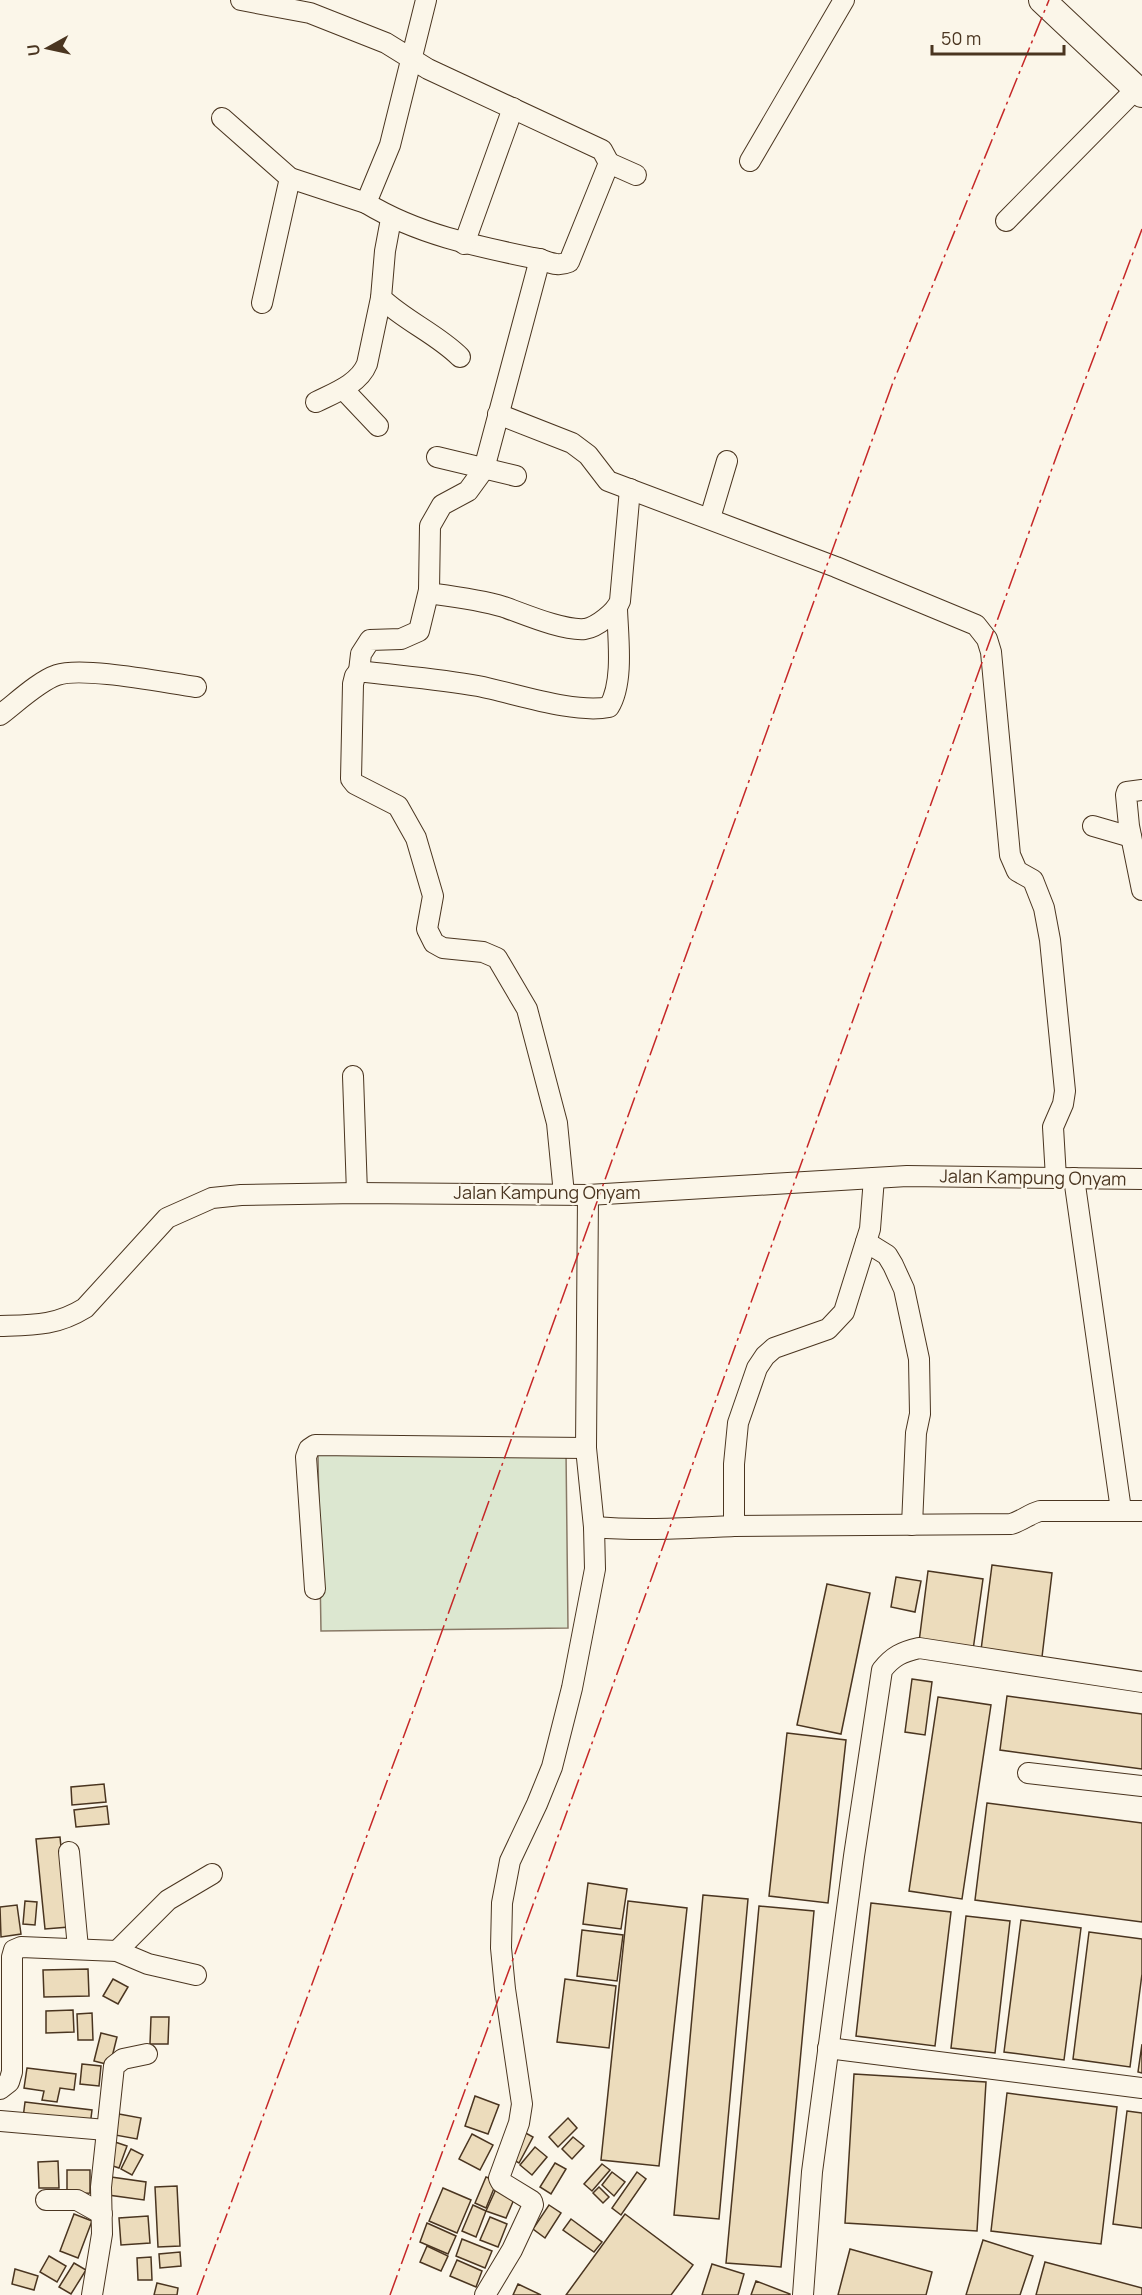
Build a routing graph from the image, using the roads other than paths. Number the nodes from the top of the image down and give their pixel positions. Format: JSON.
{"nodes":[{"id":1,"x":242,"y":0,"type":"edge"},
{"id":2,"x":426,"y":0,"type":"edge"},
{"id":3,"x":844,"y":0,"type":"edge"},
{"id":4,"x":1042,"y":0,"type":"edge"},
{"id":5,"x":411,"y":59,"type":"junction"},
{"id":6,"x":1139,"y":91,"type":"edge"},
{"id":7,"x":513,"y":108,"type":"junction"},
{"id":8,"x":222,"y":118,"type":"dead end"},
{"id":9,"x":750,"y":161,"type":"dead end"},
{"id":10,"x":609,"y":163,"type":"junction"},
{"id":11,"x":636,"y":174,"type":"dead end"},
{"id":12,"x":290,"y":178,"type":"junction"},
{"id":13,"x":366,"y":203,"type":"junction"},
{"id":14,"x":391,"y":219,"type":"junction"},
{"id":15,"x":1006,"y":221,"type":"dead end"},
{"id":16,"x":464,"y":244,"type":"junction"},
{"id":17,"x":540,"y":259,"type":"junction"},
{"id":18,"x":381,"y":298,"type":"junction"},
{"id":19,"x":262,"y":303,"type":"dead end"},
{"id":20,"x":460,"y":357,"type":"dead end"},
{"id":21,"x":343,"y":389,"type":"junction"},
{"id":22,"x":316,"y":402,"type":"dead end"},
{"id":23,"x":498,"y":414,"type":"junction"},
{"id":24,"x":378,"y":426,"type":"dead end"},
{"id":25,"x":437,"y":457,"type":"dead end"},
{"id":26,"x":727,"y":461,"type":"dead end"},
{"id":27,"x":484,"y":469,"type":"junction"},
{"id":28,"x":516,"y":476,"type":"dead end"},
{"id":29,"x":630,"y":489,"type":"junction"},
{"id":30,"x":710,"y":518,"type":"junction"},
{"id":31,"x":429,"y":590,"type":"junction"},
{"id":32,"x":617,"y":609,"type":"junction"},
{"id":33,"x":360,"y":671,"type":"junction"},
{"id":34,"x":196,"y":687,"type":"dead end"},
{"id":35,"x":0,"y":715,"type":"edge"},
{"id":36,"x":1142,"y":790,"type":"edge"},
{"id":37,"x":1093,"y":826,"type":"dead end"},
{"id":38,"x":1131,"y":837,"type":"junction"},
{"id":39,"x":1142,"y":890,"type":"edge"},
{"id":40,"x":353,"y":1076,"type":"dead end"},
{"id":41,"x":874,"y":1178,"type":"junction"},
{"id":42,"x":1065,"y":1178,"type":"junction"},
{"id":43,"x":1142,"y":1179,"type":"edge"},
{"id":44,"x":357,"y":1192,"type":"junction"},
{"id":45,"x":564,"y":1194,"type":"junction"},
{"id":46,"x":588,"y":1195,"type":"junction"},
{"id":47,"x":866,"y":1242,"type":"junction"},
{"id":48,"x":0,"y":1326,"type":"edge"},
{"id":49,"x":586,"y":1448,"type":"junction"},
{"id":50,"x":1120,"y":1510,"type":"junction"},
{"id":51,"x":1142,"y":1511,"type":"edge"},
{"id":52,"x":912,"y":1525,"type":"junction"},
{"id":53,"x":734,"y":1526,"type":"junction"},
{"id":54,"x":594,"y":1527,"type":"junction"},
{"id":55,"x":315,"y":1589,"type":"dead end"},
{"id":56,"x":1142,"y":1682,"type":"edge"},
{"id":57,"x":1028,"y":1773,"type":"dead end"},
{"id":58,"x":1142,"y":1786,"type":"edge"},
{"id":59,"x":69,"y":1852,"type":"dead end"},
{"id":60,"x":212,"y":1874,"type":"dead end"},
{"id":61,"x":78,"y":1948,"type":"junction"},
{"id":62,"x":117,"y":1950,"type":"junction"},
{"id":63,"x":196,"y":1975,"type":"dead end"},
{"id":64,"x":828,"y":2048,"type":"junction"},
{"id":65,"x":147,"y":2054,"type":"dead end"},
{"id":66,"x":1142,"y":2088,"type":"edge"},
{"id":67,"x":0,"y":2089,"type":"edge"},
{"id":68,"x":0,"y":2121,"type":"edge"},
{"id":69,"x":106,"y":2130,"type":"junction"},
{"id":70,"x":46,"y":2200,"type":"dead end"},
{"id":71,"x":102,"y":2214,"type":"junction"},
{"id":72,"x":92,"y":2295,"type":"edge"},
{"id":73,"x":485,"y":2295,"type":"edge"},
{"id":74,"x":803,"y":2295,"type":"edge"}],
"edges":[{"from":1,"to":5,"type":"street"},
{"from":2,"to":5,"type":"street"},
{"from":3,"to":9,"type":"street"},
{"from":4,"to":6,"type":"main road"},
{"from":5,"to":7,"type":"street"},
{"from":5,"to":13,"type":"street"},
{"from":6,"to":15,"type":"street"},
{"from":7,"to":10,"type":"street"},
{"from":7,"to":16,"type":"street"},
{"from":8,"to":12,"type":"street"},
{"from":10,"to":11,"type":"street"},
{"from":10,"to":17,"type":"street"},
{"from":12,"to":13,"type":"street"},
{"from":12,"to":19,"type":"street"},
{"from":13,"to":14,"type":"street"},
{"from":14,"to":16,"type":"street"},
{"from":14,"to":18,"type":"street"},
{"from":16,"to":17,"type":"street"},
{"from":17,"to":23,"type":"street"},
{"from":18,"to":20,"type":"street"},
{"from":18,"to":21,"type":"street"},
{"from":21,"to":22,"type":"street"},
{"from":21,"to":24,"type":"street"},
{"from":23,"to":27,"type":"street"},
{"from":23,"to":29,"type":"street"},
{"from":25,"to":27,"type":"street"},
{"from":26,"to":30,"type":"street"},
{"from":27,"to":28,"type":"street"},
{"from":27,"to":31,"type":"street"},
{"from":29,"to":30,"type":"street"},
{"from":29,"to":32,"type":"street"},
{"from":30,"to":42,"type":"street"},
{"from":31,"to":32,"type":"street"},
{"from":31,"to":33,"type":"street"},
{"from":32,"to":33,"type":"street"},
{"from":33,"to":45,"type":"street"},
{"from":34,"to":35,"type":"street"},
{"from":36,"to":38,"type":"street"},
{"from":37,"to":38,"type":"street"},
{"from":38,"to":39,"type":"street"},
{"from":40,"to":44,"type":"street"},
{"from":41,"to":42,"type":"street","name":"Jalan Kampung Onyam"},
{"from":41,"to":46,"type":"street","name":"Jalan Kampung Onyam"},
{"from":41,"to":47,"type":"street"},
{"from":42,"to":43,"type":"street","name":"Jalan Kampung Onyam"},
{"from":42,"to":50,"type":"street"},
{"from":44,"to":45,"type":"street","name":"Jalan Kampung Onyam"},
{"from":44,"to":48,"type":"street","name":"Jalan Kampung Onyam"},
{"from":45,"to":46,"type":"street","name":"Jalan Kampung Onyam"},
{"from":46,"to":49,"type":"street"},
{"from":47,"to":52,"type":"street"},
{"from":47,"to":53,"type":"street"},
{"from":49,"to":54,"type":"street"},
{"from":49,"to":55,"type":"street"},
{"from":50,"to":51,"type":"street"},
{"from":50,"to":52,"type":"street"},
{"from":52,"to":53,"type":"street"},
{"from":53,"to":54,"type":"street"},
{"from":54,"to":73,"type":"street"},
{"from":56,"to":64,"type":"street"},
{"from":57,"to":58,"type":"street"},
{"from":59,"to":61,"type":"street"},
{"from":60,"to":62,"type":"street"},
{"from":61,"to":62,"type":"street"},
{"from":61,"to":67,"type":"street"},
{"from":62,"to":63,"type":"street"},
{"from":64,"to":66,"type":"street"},
{"from":64,"to":74,"type":"street"},
{"from":65,"to":69,"type":"street"},
{"from":68,"to":69,"type":"street"},
{"from":69,"to":71,"type":"street"},
{"from":70,"to":71,"type":"street"},
{"from":71,"to":72,"type":"street"}]}
